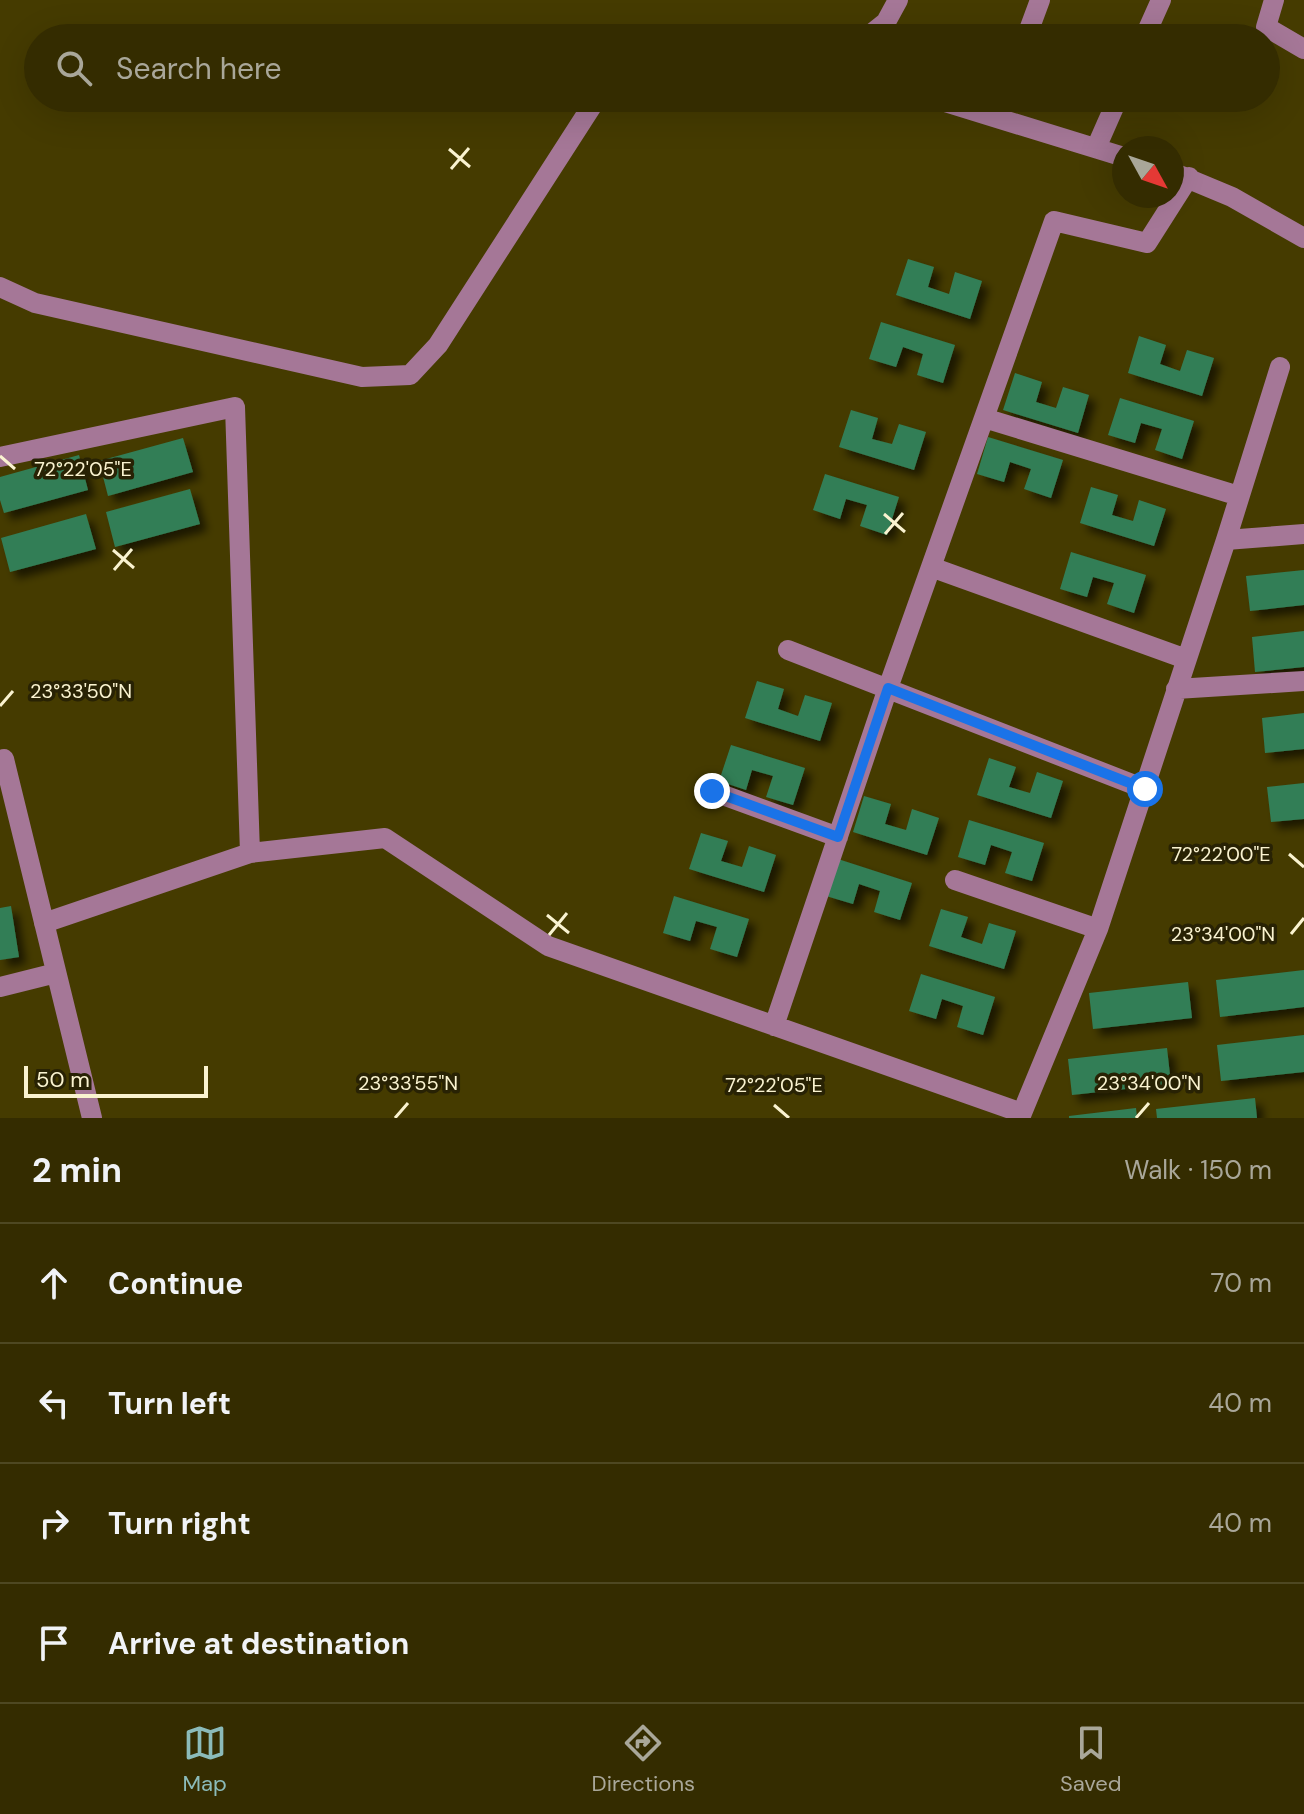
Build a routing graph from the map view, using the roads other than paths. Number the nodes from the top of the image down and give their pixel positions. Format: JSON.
{"nodes":[{"id":1,"x":898,"y":0,"type":"edge"},
{"id":2,"x":1040,"y":0,"type":"edge"},
{"id":3,"x":1161,"y":0,"type":"edge"},
{"id":4,"x":1274,"y":0,"type":"edge"},
{"id":5,"x":884,"y":24,"type":"edge"},
{"id":6,"x":1031,"y":24,"type":"edge"},
{"id":7,"x":1150,"y":24,"type":"edge"},
{"id":8,"x":1267,"y":24,"type":"edge"},
{"id":9,"x":1280,"y":35,"type":"edge"},
{"id":10,"x":1304,"y":49,"type":"edge"},
{"id":11,"x":588,"y":112,"type":"edge"},
{"id":12,"x":1009,"y":112,"type":"edge"},
{"id":13,"x":1112,"y":112,"type":"edge"},
{"id":14,"x":1096,"y":148,"type":"junction"},
{"id":15,"x":1112,"y":153,"type":"edge"},
{"id":16,"x":1184,"y":176,"type":"edge"},
{"id":17,"x":1164,"y":208,"type":"edge"},
{"id":18,"x":1304,"y":238,"type":"edge"},
{"id":19,"x":0,"y":287,"type":"edge"},
{"id":20,"x":1280,"y":367,"type":"dead end"},
{"id":21,"x":984,"y":418,"type":"junction"},
{"id":22,"x":0,"y":457,"type":"edge"},
{"id":23,"x":1239,"y":496,"type":"junction"},
{"id":24,"x":1304,"y":534,"type":"edge"},
{"id":25,"x":1226,"y":540,"type":"junction"},
{"id":26,"x":931,"y":567,"type":"junction"},
{"id":27,"x":788,"y":650,"type":"dead end"},
{"id":28,"x":1186,"y":659,"type":"junction"},
{"id":29,"x":1304,"y":681,"type":"edge"},
{"id":30,"x":888,"y":688,"type":"junction"},
{"id":31,"x":1176,"y":689,"type":"junction"},
{"id":32,"x":1,"y":753,"type":"edge"},
{"id":33,"x":1145,"y":789,"type":"junction"},
{"id":34,"x":712,"y":791,"type":"dead end"},
{"id":35,"x":838,"y":837,"type":"junction"},
{"id":36,"x":250,"y":853,"type":"junction"},
{"id":37,"x":955,"y":880,"type":"dead end"},
{"id":38,"x":44,"y":923,"type":"junction"},
{"id":39,"x":1098,"y":929,"type":"junction"},
{"id":40,"x":56,"y":973,"type":"junction"},
{"id":41,"x":0,"y":987,"type":"edge"},
{"id":42,"x":774,"y":1026,"type":"junction"},
{"id":43,"x":1021,"y":1116,"type":"edge"},
{"id":44,"x":92,"y":1118,"type":"edge"}],
"edges":[{"from":1,"to":5,"type":"street"},
{"from":2,"to":6,"type":"street"},
{"from":3,"to":7,"type":"street"},
{"from":4,"to":8,"type":"street"},
{"from":9,"to":10,"type":"street"},
{"from":11,"to":19,"type":"street"},
{"from":12,"to":14,"type":"street"},
{"from":13,"to":14,"type":"street"},
{"from":14,"to":15,"type":"street"},
{"from":16,"to":18,"type":"street"},
{"from":17,"to":21,"type":"street"},
{"from":20,"to":23,"type":"street"},
{"from":21,"to":23,"type":"street"},
{"from":21,"to":26,"type":"street"},
{"from":22,"to":36,"type":"street"},
{"from":23,"to":25,"type":"street"},
{"from":24,"to":25,"type":"street"},
{"from":25,"to":28,"type":"street"},
{"from":26,"to":28,"type":"street"},
{"from":26,"to":30,"type":"street"},
{"from":27,"to":30,"type":"street"},
{"from":28,"to":31,"type":"street"},
{"from":29,"to":31,"type":"street"},
{"from":30,"to":33,"type":"street"},
{"from":30,"to":35,"type":"street"},
{"from":31,"to":33,"type":"street"},
{"from":32,"to":38,"type":"street"},
{"from":33,"to":39,"type":"street"},
{"from":34,"to":35,"type":"street"},
{"from":35,"to":42,"type":"street"},
{"from":36,"to":38,"type":"street"},
{"from":36,"to":42,"type":"street"},
{"from":37,"to":39,"type":"street"},
{"from":38,"to":40,"type":"street"},
{"from":39,"to":43,"type":"street"},
{"from":40,"to":41,"type":"street"},
{"from":40,"to":44,"type":"street"},
{"from":42,"to":43,"type":"street"}]}
